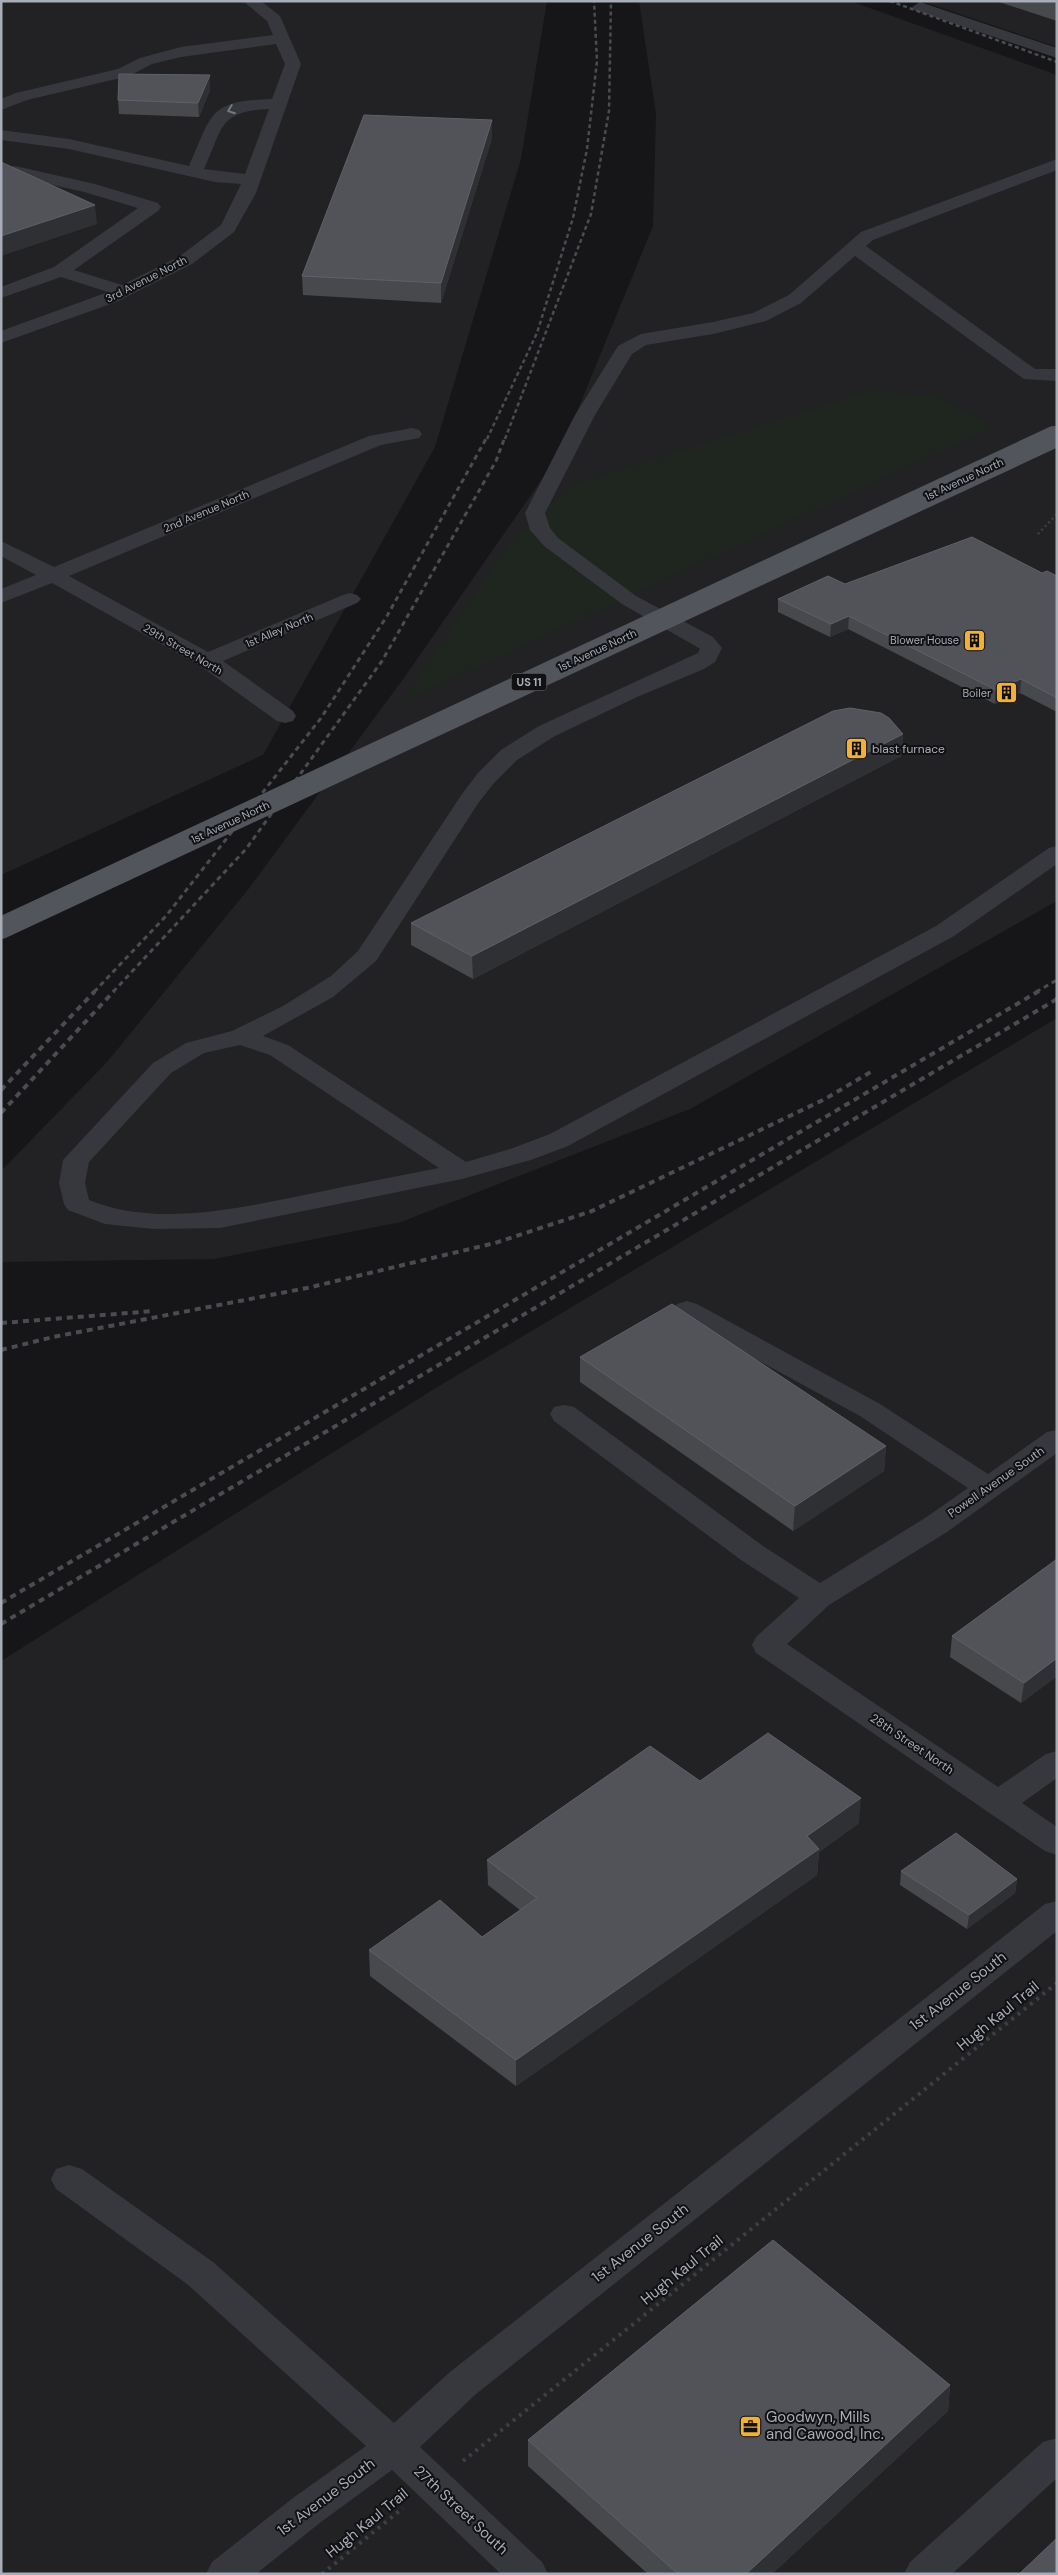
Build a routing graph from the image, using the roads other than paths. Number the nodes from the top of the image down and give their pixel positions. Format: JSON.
{"nodes":[{"id":1,"x":251,"y":1,"type":"edge"},
{"id":2,"x":920,"y":7,"type":"dead end"},
{"id":3,"x":282,"y":38,"type":"junction"},
{"id":4,"x":1057,"y":53,"type":"edge"},
{"id":5,"x":281,"y":96,"type":"junction"},
{"id":6,"x":1,"y":105,"type":"edge"},
{"id":7,"x":1,"y":134,"type":"edge"},
{"id":8,"x":1057,"y":164,"type":"edge"},
{"id":9,"x":15,"y":171,"type":"edge"},
{"id":10,"x":195,"y":171,"type":"junction"},
{"id":11,"x":251,"y":180,"type":"junction"},
{"id":12,"x":855,"y":247,"type":"junction"},
{"id":13,"x":60,"y":271,"type":"junction"},
{"id":14,"x":123,"y":291,"type":"junction"},
{"id":15,"x":1,"y":293,"type":"edge"},
{"id":16,"x":1,"y":337,"type":"edge"},
{"id":17,"x":1057,"y":375,"type":"edge"},
{"id":18,"x":412,"y":434,"type":"dead end"},
{"id":19,"x":1057,"y":436,"type":"edge"},
{"id":20,"x":1,"y":547,"type":"edge"},
{"id":21,"x":53,"y":576,"type":"junction"},
{"id":22,"x":1,"y":597,"type":"edge"},
{"id":23,"x":350,"y":599,"type":"dead end"},
{"id":24,"x":207,"y":660,"type":"junction"},
{"id":25,"x":285,"y":716,"type":"dead end"},
{"id":26,"x":1057,"y":853,"type":"edge"},
{"id":27,"x":1,"y":928,"type":"edge"},
{"id":28,"x":241,"y":1037,"type":"junction"},
{"id":29,"x":462,"y":1171,"type":"junction"},
{"id":30,"x":687,"y":1310,"type":"dead end"},
{"id":31,"x":564,"y":1414,"type":"dead end"},
{"id":32,"x":1057,"y":1439,"type":"edge"},
{"id":33,"x":988,"y":1488,"type":"junction"},
{"id":34,"x":818,"y":1598,"type":"junction"},
{"id":35,"x":767,"y":1645,"type":"joint"},
{"id":36,"x":1057,"y":1762,"type":"edge"},
{"id":37,"x":998,"y":1803,"type":"junction"},
{"id":38,"x":1057,"y":1843,"type":"edge"},
{"id":39,"x":1057,"y":1913,"type":"edge"},
{"id":40,"x":70,"y":2179,"type":"dead end"},
{"id":41,"x":394,"y":2446,"type":"junction"},
{"id":42,"x":1057,"y":2454,"type":"edge"},
{"id":43,"x":226,"y":2574,"type":"edge"},
{"id":44,"x":528,"y":2574,"type":"edge"},
{"id":45,"x":924,"y":2574,"type":"edge"}],
"edges":[{"from":1,"to":3,"type":"street","name":"3rd Avenue North"},
{"from":2,"to":4,"type":"street"},
{"from":3,"to":5,"type":"street","name":"3rd Avenue North"},
{"from":3,"to":6,"type":"street"},
{"from":5,"to":10,"type":"street","one_way":true},
{"from":5,"to":11,"type":"street","name":"3rd Avenue North"},
{"from":7,"to":10,"type":"street"},
{"from":8,"to":12,"type":"street"},
{"from":9,"to":13,"type":"street"},
{"from":10,"to":11,"type":"street"},
{"from":11,"to":14,"type":"street","name":"3rd Avenue North"},
{"from":12,"to":17,"type":"street"},
{"from":12,"to":28,"type":"street"},
{"from":13,"to":14,"type":"street"},
{"from":13,"to":15,"type":"street"},
{"from":14,"to":16,"type":"street","name":"3rd Avenue North"},
{"from":18,"to":21,"type":"street","name":"2nd Avenue North"},
{"from":19,"to":27,"type":"main road","name":"1st Avenue North","number":"US 11","bridge":true},
{"from":20,"to":21,"type":"street","name":"29th Street North"},
{"from":21,"to":22,"type":"street","name":"2nd Avenue North"},
{"from":21,"to":24,"type":"street","name":"29th Street North"},
{"from":23,"to":24,"type":"street","name":"1st Alley North"},
{"from":24,"to":25,"type":"street","name":"29th Street North"},
{"from":26,"to":29,"type":"street"},
{"from":28,"to":29,"type":"street"},
{"from":28,"to":29,"type":"street"},
{"from":30,"to":33,"type":"street"},
{"from":31,"to":34,"type":"street"},
{"from":32,"to":33,"type":"street","name":"Powell Avenue South"},
{"from":33,"to":34,"type":"street","name":"Powell Avenue South"},
{"from":34,"to":35,"type":"street","name":"Powell Avenue South"},
{"from":35,"to":37,"type":"street","name":"28th Street North"},
{"from":36,"to":37,"type":"street"},
{"from":37,"to":38,"type":"street","name":"28th Street North"},
{"from":39,"to":41,"type":"street","name":"1st Avenue South"},
{"from":40,"to":41,"type":"street","name":"27th Street South"},
{"from":41,"to":43,"type":"street","name":"1st Avenue South"},
{"from":41,"to":44,"type":"street","name":"27th Street South"},
{"from":42,"to":45,"type":"street"}]}
